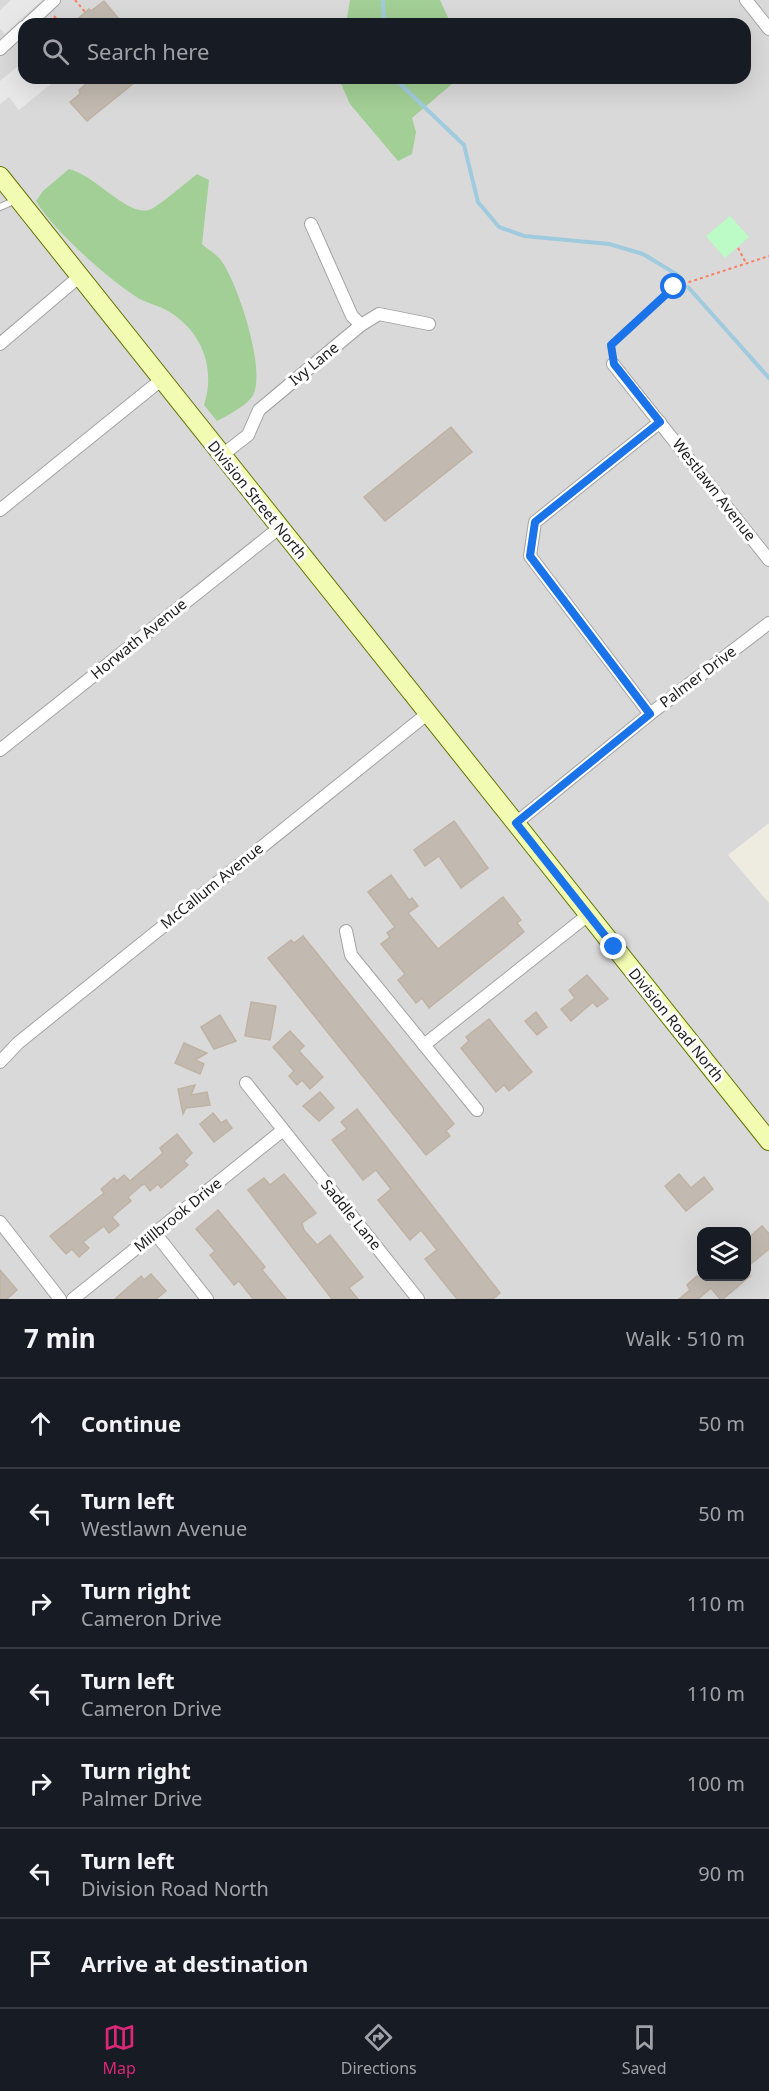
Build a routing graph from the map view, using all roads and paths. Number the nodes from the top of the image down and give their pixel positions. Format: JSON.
{"nodes":[{"id":1,"x":54,"y":0,"type":"edge"},
{"id":2,"x":75,"y":0,"type":"edge"},
{"id":3,"x":746,"y":0,"type":"edge"},
{"id":4,"x":86,"y":13,"type":"dead end"},
{"id":5,"x":34,"y":18,"type":"edge"},
{"id":6,"x":769,"y":29,"type":"edge"},
{"id":7,"x":18,"y":32,"type":"edge"},
{"id":8,"x":0,"y":49,"type":"edge"},
{"id":9,"x":0,"y":176,"type":"edge"},
{"id":10,"x":19,"y":199,"type":"junction"},
{"id":11,"x":0,"y":207,"type":"edge"},
{"id":12,"x":311,"y":224,"type":"dead end"},
{"id":13,"x":738,"y":248,"type":"dead end"},
{"id":14,"x":769,"y":256,"type":"edge"},
{"id":15,"x":746,"y":263,"type":"junction"},
{"id":16,"x":80,"y":276,"type":"junction"},
{"id":17,"x":429,"y":324,"type":"dead end"},
{"id":18,"x":362,"y":325,"type":"junction"},
{"id":19,"x":0,"y":344,"type":"edge"},
{"id":20,"x":614,"y":364,"type":"joint"},
{"id":21,"x":161,"y":380,"type":"junction"},
{"id":22,"x":660,"y":422,"type":"junction"},
{"id":23,"x":221,"y":456,"type":"junction"},
{"id":24,"x":0,"y":510,"type":"edge"},
{"id":25,"x":279,"y":528,"type":"junction"},
{"id":26,"x":769,"y":560,"type":"edge"},
{"id":27,"x":769,"y":623,"type":"edge"},
{"id":28,"x":427,"y":714,"type":"junction"},
{"id":29,"x":650,"y":714,"type":"junction"},
{"id":30,"x":0,"y":750,"type":"edge"},
{"id":31,"x":516,"y":823,"type":"junction"},
{"id":32,"x":588,"y":915,"type":"junction"},
{"id":33,"x":346,"y":931,"type":"dead end"},
{"id":34,"x":424,"y":1045,"type":"junction"},
{"id":35,"x":0,"y":1062,"type":"edge"},
{"id":36,"x":246,"y":1083,"type":"dead end"},
{"id":37,"x":477,"y":1110,"type":"dead end"},
{"id":38,"x":283,"y":1130,"type":"junction"},
{"id":39,"x":769,"y":1141,"type":"edge"},
{"id":40,"x":0,"y":1222,"type":"edge"},
{"id":41,"x":155,"y":1233,"type":"junction"},
{"id":42,"x":60,"y":1299,"type":"edge"},
{"id":43,"x":73,"y":1299,"type":"edge"},
{"id":44,"x":207,"y":1299,"type":"edge"},
{"id":45,"x":418,"y":1299,"type":"edge"}],
"edges":[{"from":1,"to":5,"type":"street"},
{"from":2,"to":4,"type":"path"},
{"from":3,"to":6,"type":"street"},
{"from":7,"to":8,"type":"street"},
{"from":9,"to":10,"type":"main road","name":"Division Street North"},
{"from":10,"to":11,"type":"lane"},
{"from":10,"to":16,"type":"main road","name":"Division Street North"},
{"from":12,"to":18,"type":"street"},
{"from":13,"to":15,"type":"path"},
{"from":14,"to":15,"type":"path"},
{"from":15,"to":20,"type":"path"},
{"from":16,"to":19,"type":"street"},
{"from":16,"to":21,"type":"main road","name":"Division Street North"},
{"from":17,"to":18,"type":"street","name":"Ivy Lane"},
{"from":18,"to":23,"type":"street","name":"Ivy Lane"},
{"from":20,"to":22,"type":"street","name":"Westlawn Avenue"},
{"from":21,"to":23,"type":"main road","name":"Division Street North"},
{"from":21,"to":24,"type":"street"},
{"from":22,"to":26,"type":"street","name":"Westlawn Avenue"},
{"from":22,"to":29,"type":"street"},
{"from":23,"to":25,"type":"main road","name":"Division Street North"},
{"from":25,"to":28,"type":"main road","name":"Division Street North"},
{"from":25,"to":30,"type":"street","name":"Horwath Avenue"},
{"from":27,"to":29,"type":"street","name":"Palmer Drive"},
{"from":28,"to":31,"type":"main road","name":"Division Street North"},
{"from":28,"to":35,"type":"street","name":"McCallum Avenue"},
{"from":29,"to":31,"type":"street","name":"Palmer Drive"},
{"from":31,"to":32,"type":"main road","name":"Division Road North"},
{"from":32,"to":34,"type":"street"},
{"from":32,"to":39,"type":"main road","name":"Division Road North"},
{"from":33,"to":34,"type":"street"},
{"from":34,"to":37,"type":"street"},
{"from":36,"to":38,"type":"street","name":"Saddle Lane"},
{"from":38,"to":41,"type":"street","name":"Millbrook Drive"},
{"from":38,"to":45,"type":"street","name":"Saddle Lane"},
{"from":40,"to":42,"type":"street"},
{"from":41,"to":43,"type":"street","name":"Millbrook Drive"},
{"from":41,"to":44,"type":"street"}]}
